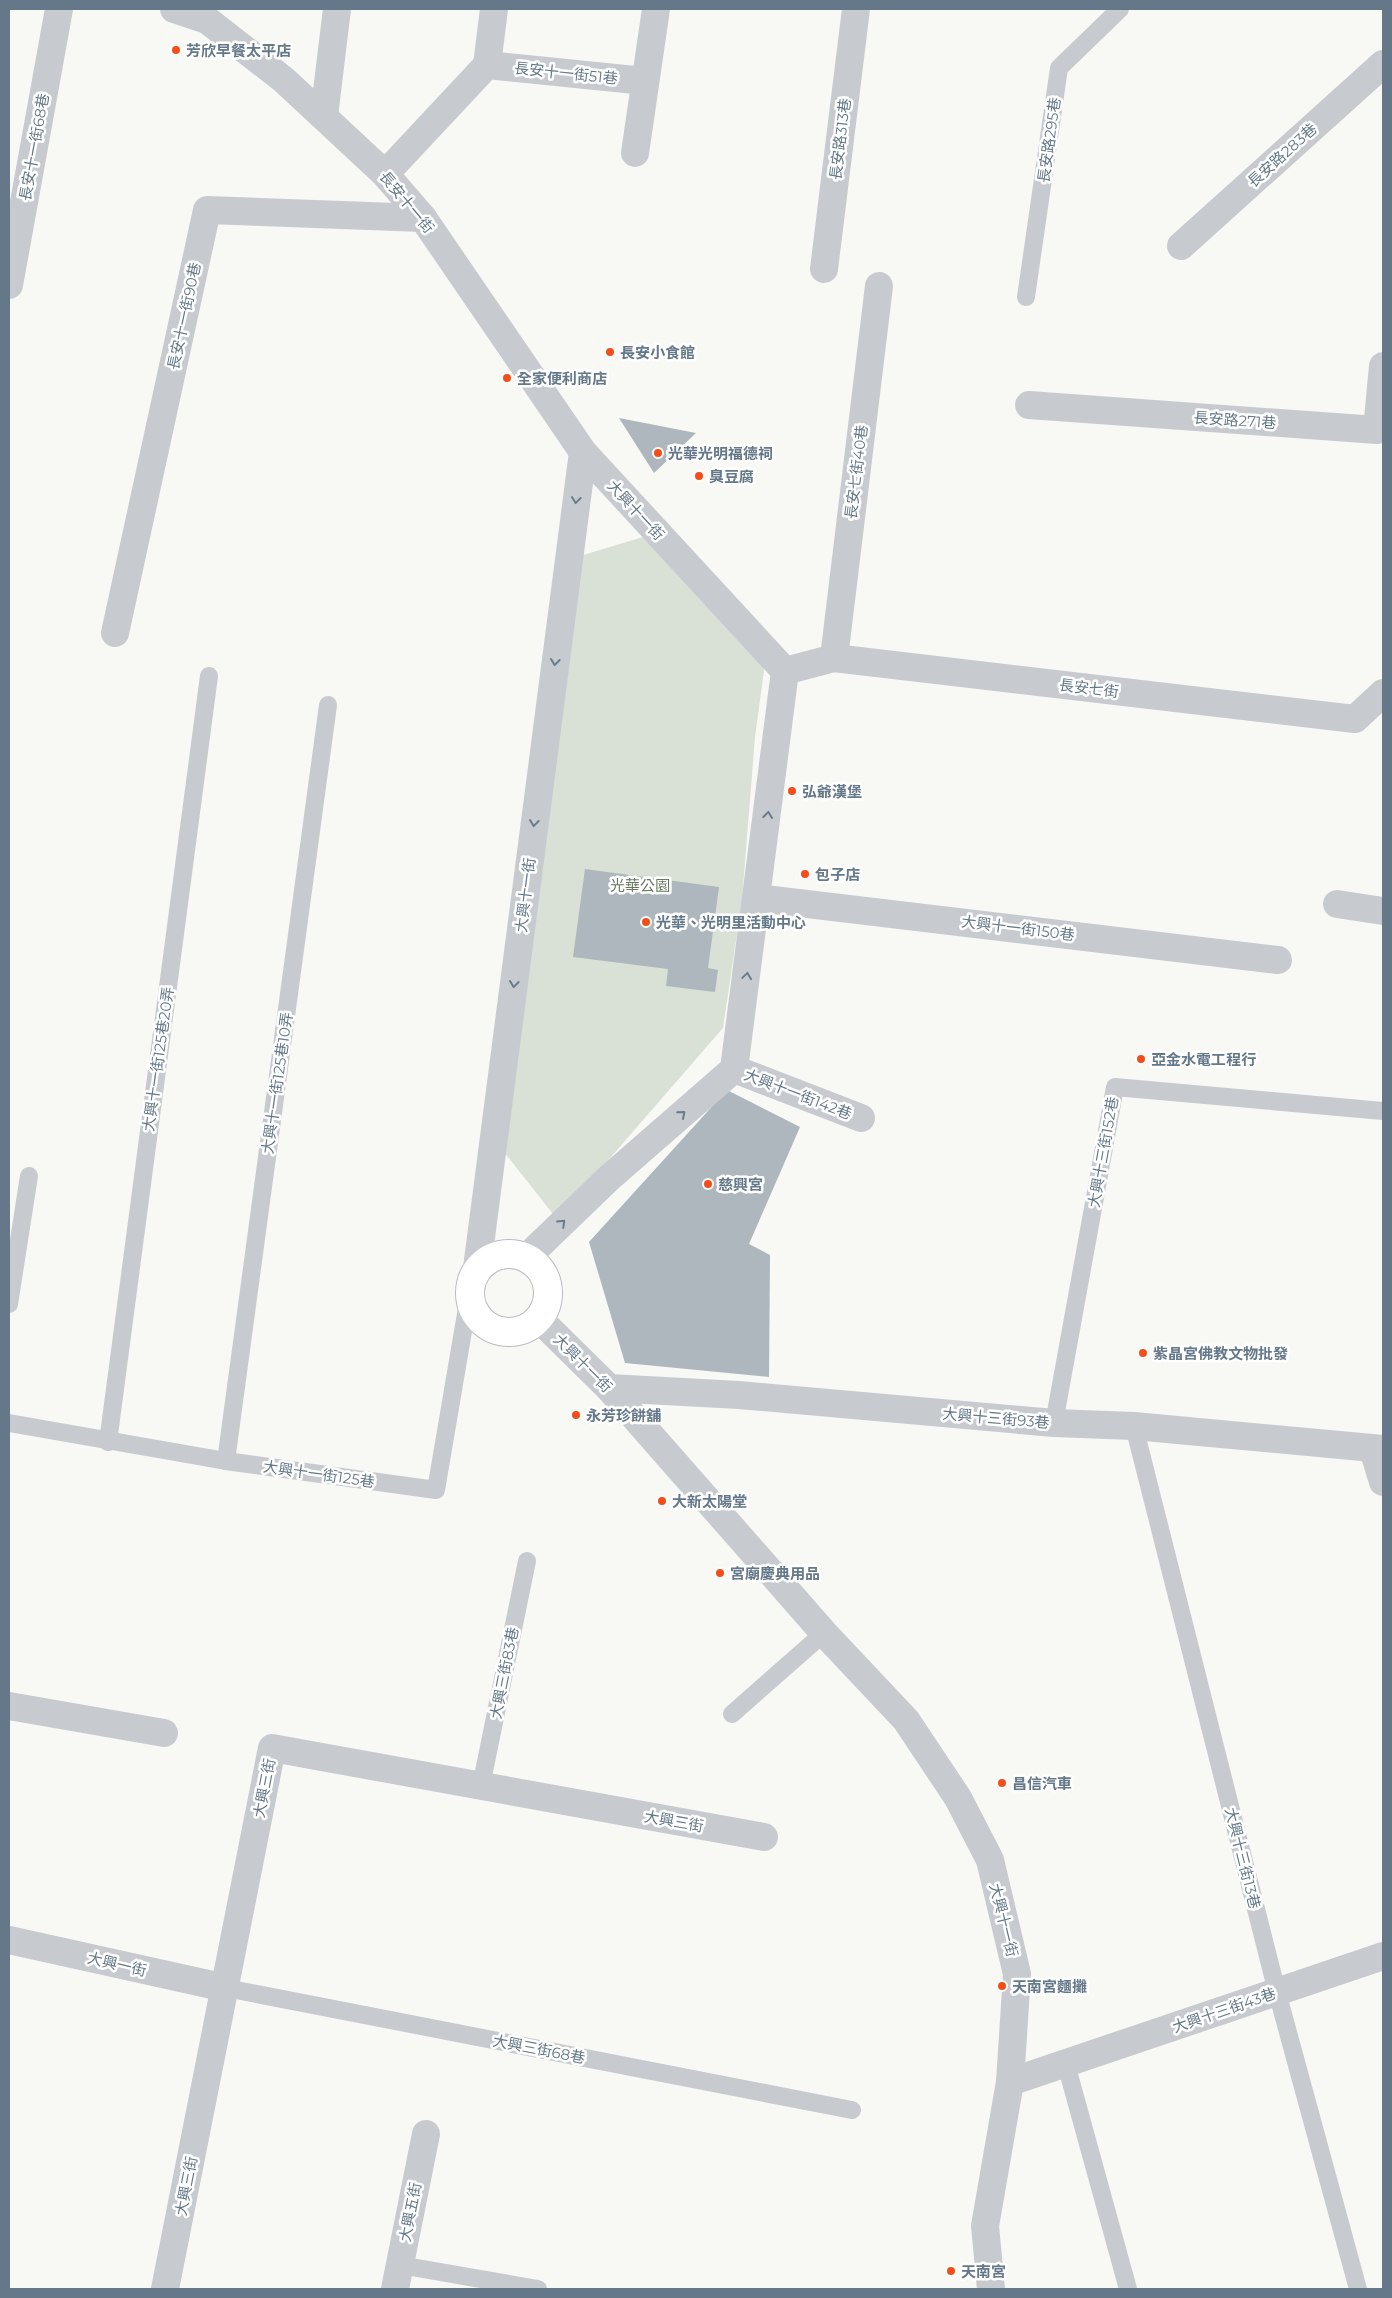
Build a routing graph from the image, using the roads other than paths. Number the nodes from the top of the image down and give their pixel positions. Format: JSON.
{"nodes":[{"id":1,"x":59,"y":9,"type":"edge"},
{"id":2,"x":174,"y":9,"type":"edge"},
{"id":3,"x":337,"y":9,"type":"edge"},
{"id":4,"x":494,"y":9,"type":"edge"},
{"id":5,"x":656,"y":9,"type":"edge"},
{"id":6,"x":856,"y":9,"type":"edge"},
{"id":7,"x":1120,"y":9,"type":"edge"},
{"id":8,"x":207,"y":15,"type":"edge"},
{"id":9,"x":1383,"y":64,"type":"edge"},
{"id":10,"x":487,"y":65,"type":"junction"},
{"id":11,"x":646,"y":81,"type":"junction"},
{"id":12,"x":324,"y":116,"type":"junction"},
{"id":13,"x":635,"y":153,"type":"dead end"},
{"id":14,"x":385,"y":174,"type":"junction"},
{"id":15,"x":423,"y":218,"type":"junction"},
{"id":16,"x":1181,"y":246,"type":"dead end"},
{"id":17,"x":824,"y":269,"type":"dead end"},
{"id":18,"x":9,"y":285,"type":"edge"},
{"id":19,"x":879,"y":286,"type":"dead end"},
{"id":20,"x":1026,"y":297,"type":"dead end"},
{"id":21,"x":1383,"y":366,"type":"edge"},
{"id":22,"x":1029,"y":405,"type":"dead end"},
{"id":23,"x":583,"y":452,"type":"junction"},
{"id":24,"x":115,"y":633,"type":"dead end"},
{"id":25,"x":834,"y":658,"type":"junction"},
{"id":26,"x":785,"y":670,"type":"junction"},
{"id":27,"x":208,"y":676,"type":"dead end"},
{"id":28,"x":1383,"y":693,"type":"edge"},
{"id":29,"x":328,"y":705,"type":"dead end"},
{"id":30,"x":757,"y":898,"type":"junction"},
{"id":31,"x":1337,"y":904,"type":"dead end"},
{"id":32,"x":1383,"y":911,"type":"edge"},
{"id":33,"x":1278,"y":960,"type":"dead end"},
{"id":34,"x":734,"y":1069,"type":"junction"},
{"id":35,"x":1383,"y":1111,"type":"edge"},
{"id":36,"x":861,"y":1118,"type":"dead end"},
{"id":37,"x":29,"y":1176,"type":"dead end"},
{"id":38,"x":527,"y":1257,"type":"junction"},
{"id":39,"x":477,"y":1268,"type":"junction"},
{"id":40,"x":469,"y":1296,"type":"junction"},
{"id":41,"x":9,"y":1304,"type":"edge"},
{"id":42,"x":540,"y":1319,"type":"junction"},
{"id":43,"x":609,"y":1388,"type":"junction"},
{"id":44,"x":9,"y":1423,"type":"edge"},
{"id":45,"x":1054,"y":1424,"type":"junction"},
{"id":46,"x":1134,"y":1426,"type":"junction"},
{"id":47,"x":108,"y":1442,"type":"junction"},
{"id":48,"x":1378,"y":1449,"type":"edge"},
{"id":49,"x":226,"y":1461,"type":"junction"},
{"id":50,"x":1383,"y":1482,"type":"edge"},
{"id":51,"x":527,"y":1560,"type":"dead end"},
{"id":52,"x":824,"y":1633,"type":"junction"},
{"id":53,"x":9,"y":1706,"type":"edge"},
{"id":54,"x":732,"y":1714,"type":"dead end"},
{"id":55,"x":164,"y":1733,"type":"dead end"},
{"id":56,"x":482,"y":1786,"type":"junction"},
{"id":57,"x":764,"y":1837,"type":"dead end"},
{"id":58,"x":9,"y":1940,"type":"edge"},
{"id":59,"x":1383,"y":1956,"type":"edge"},
{"id":60,"x":226,"y":1988,"type":"junction"},
{"id":61,"x":1276,"y":1992,"type":"junction"},
{"id":62,"x":1066,"y":2064,"type":"junction"},
{"id":63,"x":1010,"y":2082,"type":"junction"},
{"id":64,"x":852,"y":2110,"type":"dead end"},
{"id":65,"x":426,"y":2134,"type":"dead end"},
{"id":66,"x":397,"y":2277,"type":"edge"},
{"id":67,"x":165,"y":2289,"type":"edge"},
{"id":68,"x":538,"y":2289,"type":"edge"},
{"id":69,"x":991,"y":2289,"type":"edge"},
{"id":70,"x":1128,"y":2289,"type":"edge"},
{"id":71,"x":1358,"y":2289,"type":"edge"}],
"edges":[{"from":1,"to":18,"type":"street","name":"長安十一街68巷"},
{"from":2,"to":8,"type":"street","name":"長安十一街"},
{"from":3,"to":12,"type":"street"},
{"from":4,"to":10,"type":"street"},
{"from":5,"to":11,"type":"street"},
{"from":6,"to":17,"type":"street","name":"長安路313巷"},
{"from":7,"to":20,"type":"lane","name":"長安路295巷"},
{"from":8,"to":12,"type":"street","name":"長安十一街"},
{"from":9,"to":16,"type":"street","name":"長安路283巷"},
{"from":10,"to":11,"type":"street","name":"長安十一街51巷"},
{"from":10,"to":14,"type":"street"},
{"from":11,"to":13,"type":"street"},
{"from":12,"to":14,"type":"street","name":"長安十一街"},
{"from":14,"to":15,"type":"street","name":"長安十一街"},
{"from":15,"to":23,"type":"street","name":"長安十一街"},
{"from":15,"to":24,"type":"street","name":"長安十一街90巷"},
{"from":19,"to":25,"type":"street","name":"長安七街40巷"},
{"from":21,"to":22,"type":"street","name":"長安路271巷"},
{"from":23,"to":26,"type":"street","name":"大興十一街"},
{"from":23,"to":39,"type":"street","name":"大興十一街","one_way":true},
{"from":25,"to":26,"type":"street","name":"長安七街"},
{"from":25,"to":28,"type":"street","name":"長安七街"},
{"from":30,"to":26,"type":"street","one_way":true},
{"from":27,"to":47,"type":"lane","name":"大興十一街125巷20弄"},
{"from":29,"to":49,"type":"lane","name":"大興十一街125巷10弄"},
{"from":30,"to":33,"type":"street","name":"大興十一街150巷"},
{"from":34,"to":30,"type":"street","one_way":true},
{"from":31,"to":32,"type":"street"},
{"from":34,"to":36,"type":"street","name":"大興十一街142巷"},
{"from":38,"to":34,"type":"street","one_way":true},
{"from":35,"to":45,"type":"lane","name":"大興十三街152巷"},
{"from":37,"to":41,"type":"lane"},
{"from":38,"to":39,"type":"street"},
{"from":38,"to":42,"type":"street"},
{"from":39,"to":40,"type":"street"},
{"from":40,"to":42,"type":"street"},
{"from":40,"to":49,"type":"lane","name":"大興十一街125巷"},
{"from":42,"to":43,"type":"street","name":"大興十一街"},
{"from":43,"to":45,"type":"street","name":"大興十三街93巷"},
{"from":43,"to":52,"type":"street","name":"大興十一街"},
{"from":44,"to":47,"type":"lane","name":"大興十一街125巷"},
{"from":45,"to":46,"type":"street","name":"大興十三街93巷"},
{"from":46,"to":48,"type":"street","name":"大興十三街93巷"},
{"from":46,"to":61,"type":"lane","name":"大興十三街13巷"},
{"from":47,"to":49,"type":"lane","name":"大興十一街125巷"},
{"from":48,"to":50,"type":"street"},
{"from":51,"to":56,"type":"lane","name":"大興三街83巷"},
{"from":52,"to":54,"type":"lane"},
{"from":52,"to":63,"type":"street","name":"大興十一街"},
{"from":53,"to":55,"type":"street"},
{"from":56,"to":57,"type":"street","name":"大興三街"},
{"from":56,"to":60,"type":"street","name":"大興三街"},
{"from":58,"to":60,"type":"street","name":"大興一街"},
{"from":59,"to":61,"type":"street","name":"大興十三街43巷"},
{"from":60,"to":64,"type":"lane","name":"大興三街68巷"},
{"from":60,"to":67,"type":"street","name":"大興三街"},
{"from":61,"to":62,"type":"street","name":"大興十三街43巷"},
{"from":61,"to":71,"type":"lane","name":"大興十三街13巷"},
{"from":62,"to":63,"type":"street","name":"大興十三街43巷"},
{"from":62,"to":70,"type":"lane"},
{"from":63,"to":69,"type":"street","name":"大興十一街"},
{"from":65,"to":66,"type":"street","name":"大興五街"},
{"from":66,"to":68,"type":"lane"}]}
